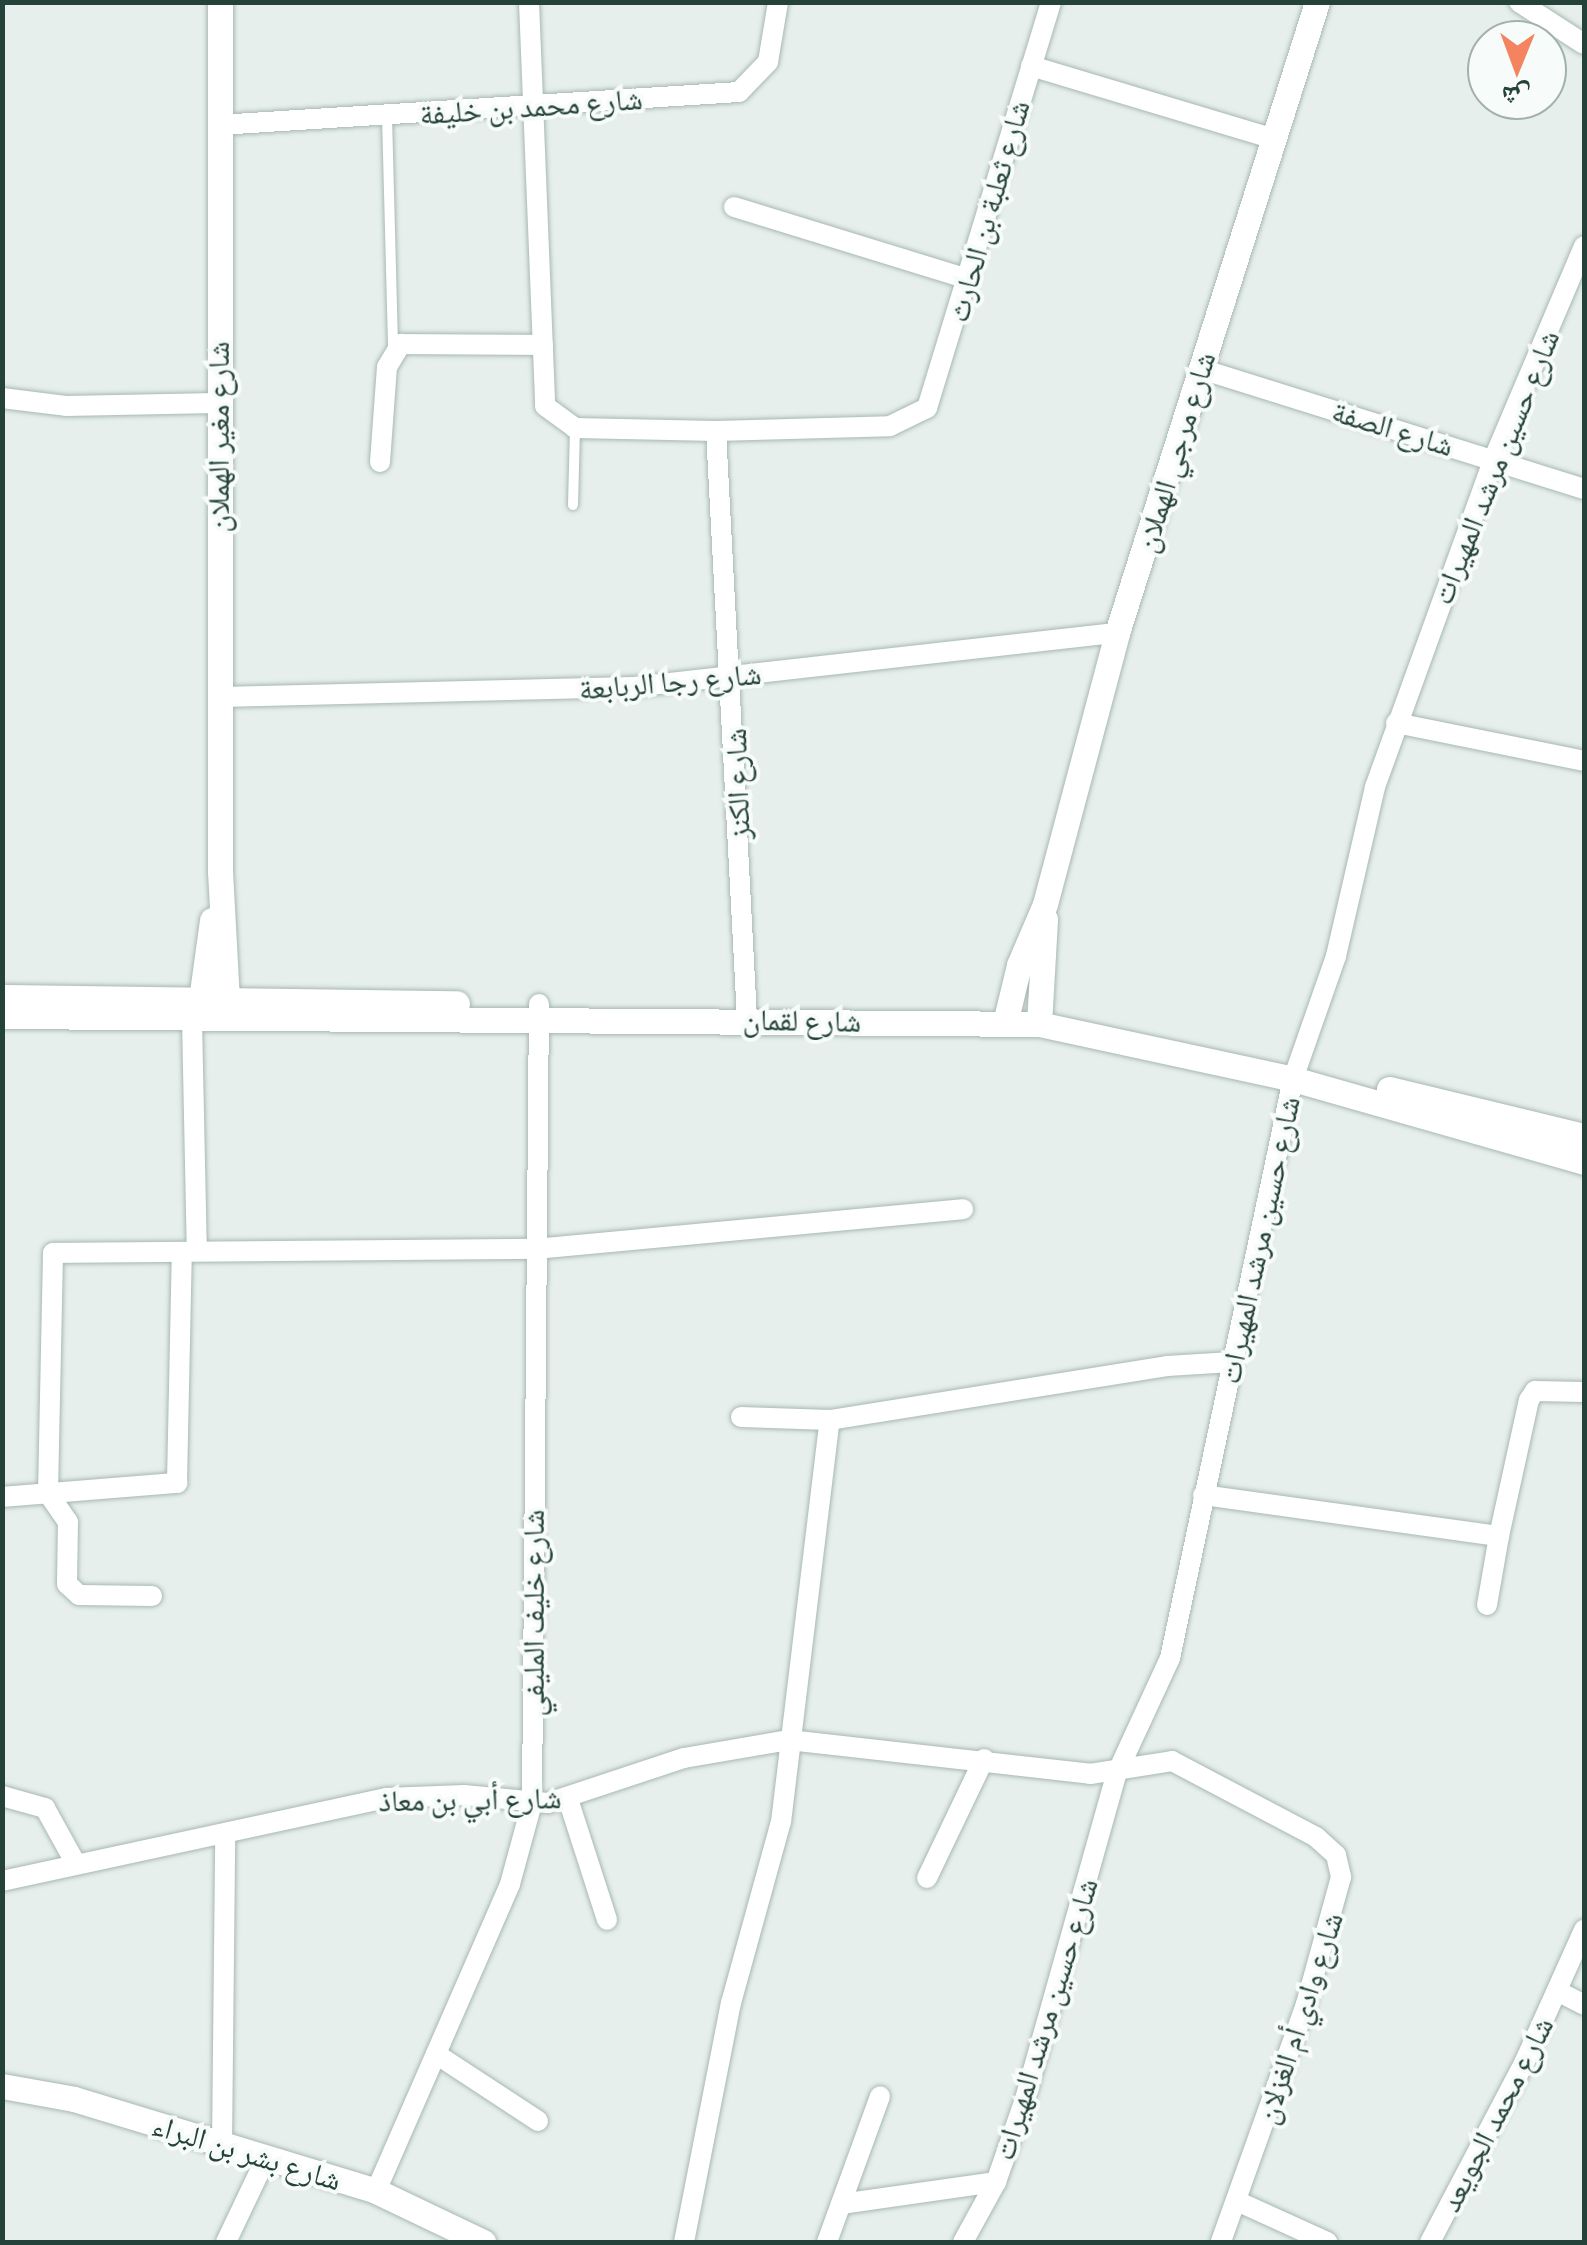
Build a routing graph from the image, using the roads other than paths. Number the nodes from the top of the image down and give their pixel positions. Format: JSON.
{"nodes":[{"id":1,"x":220,"y":2,"type":"edge"},
{"id":2,"x":529,"y":2,"type":"edge"},
{"id":3,"x":778,"y":2,"type":"edge"},
{"id":4,"x":1050,"y":2,"type":"edge"},
{"id":5,"x":1317,"y":2,"type":"edge"},
{"id":6,"x":1520,"y":3,"type":"edge"},
{"id":7,"x":1584,"y":44,"type":"edge"},
{"id":8,"x":1032,"y":66,"type":"junction"},
{"id":9,"x":534,"y":105,"type":"junction"},
{"id":10,"x":387,"y":116,"type":"junction"},
{"id":11,"x":219,"y":125,"type":"junction"},
{"id":12,"x":1274,"y":139,"type":"junction"},
{"id":13,"x":734,"y":207,"type":"dead end"},
{"id":14,"x":1584,"y":246,"type":"edge"},
{"id":15,"x":968,"y":280,"type":"junction"},
{"id":16,"x":542,"y":345,"type":"junction"},
{"id":17,"x":393,"y":352,"type":"junction"},
{"id":18,"x":1202,"y":369,"type":"junction"},
{"id":19,"x":2,"y":398,"type":"edge"},
{"id":20,"x":217,"y":404,"type":"junction"},
{"id":21,"x":575,"y":428,"type":"junction"},
{"id":22,"x":716,"y":430,"type":"junction"},
{"id":23,"x":1494,"y":458,"type":"junction"},
{"id":24,"x":380,"y":462,"type":"dead end"},
{"id":25,"x":1584,"y":489,"type":"edge"},
{"id":26,"x":573,"y":505,"type":"dead end"},
{"id":27,"x":1117,"y":633,"type":"junction"},
{"id":28,"x":733,"y":678,"type":"junction"},
{"id":29,"x":220,"y":697,"type":"junction"},
{"id":30,"x":1396,"y":723,"type":"junction"},
{"id":31,"x":1584,"y":761,"type":"edge"},
{"id":32,"x":220,"y":870,"type":"junction"},
{"id":33,"x":1045,"y":904,"type":"junction"},
{"id":34,"x":2,"y":996,"type":"edge"},
{"id":35,"x":228,"y":1010,"type":"junction"},
{"id":36,"x":746,"y":1011,"type":"junction"},
{"id":37,"x":539,"y":1012,"type":"junction"},
{"id":38,"x":197,"y":1013,"type":"junction"},
{"id":39,"x":2,"y":1016,"type":"edge"},
{"id":40,"x":1007,"y":1016,"type":"junction"},
{"id":41,"x":1040,"y":1018,"type":"junction"},
{"id":42,"x":1296,"y":1072,"type":"junction"},
{"id":43,"x":1584,"y":1136,"type":"edge"},
{"id":44,"x":1584,"y":1162,"type":"edge"},
{"id":45,"x":963,"y":1210,"type":"dead end"},
{"id":46,"x":534,"y":1250,"type":"junction"},
{"id":47,"x":190,"y":1252,"type":"junction"},
{"id":48,"x":1232,"y":1362,"type":"junction"},
{"id":49,"x":1584,"y":1392,"type":"edge"},
{"id":50,"x":741,"y":1417,"type":"dead end"},
{"id":51,"x":830,"y":1420,"type":"junction"},
{"id":52,"x":48,"y":1493,"type":"junction"},
{"id":53,"x":1203,"y":1495,"type":"junction"},
{"id":54,"x":2,"y":1497,"type":"edge"},
{"id":55,"x":1499,"y":1536,"type":"junction"},
{"id":56,"x":152,"y":1596,"type":"dead end"},
{"id":57,"x":1487,"y":1605,"type":"dead end"},
{"id":58,"x":788,"y":1740,"type":"junction"},
{"id":59,"x":984,"y":1760,"type":"junction"},
{"id":60,"x":1116,"y":1775,"type":"junction"},
{"id":61,"x":2,"y":1796,"type":"edge"},
{"id":62,"x":568,"y":1799,"type":"junction"},
{"id":63,"x":532,"y":1803,"type":"junction"},
{"id":64,"x":225,"y":1834,"type":"junction"},
{"id":65,"x":76,"y":1864,"type":"junction"},
{"id":66,"x":927,"y":1878,"type":"dead end"},
{"id":67,"x":2,"y":1882,"type":"edge"},
{"id":68,"x":606,"y":1920,"type":"dead end"},
{"id":69,"x":1584,"y":1930,"type":"edge"},
{"id":70,"x":1558,"y":1992,"type":"junction"},
{"id":71,"x":1584,"y":2005,"type":"edge"},
{"id":72,"x":436,"y":2054,"type":"junction"},
{"id":73,"x":2,"y":2086,"type":"edge"},
{"id":74,"x":880,"y":2096,"type":"dead end"},
{"id":75,"x":538,"y":2121,"type":"dead end"},
{"id":76,"x":222,"y":2144,"type":"junction"},
{"id":77,"x":266,"y":2158,"type":"junction"},
{"id":78,"x":996,"y":2182,"type":"junction"},
{"id":79,"x":376,"y":2191,"type":"junction"},
{"id":80,"x":1239,"y":2202,"type":"junction"},
{"id":81,"x":841,"y":2204,"type":"junction"},
{"id":82,"x":226,"y":2242,"type":"edge"},
{"id":83,"x":483,"y":2242,"type":"edge"},
{"id":84,"x":684,"y":2242,"type":"edge"},
{"id":85,"x":827,"y":2242,"type":"edge"},
{"id":86,"x":963,"y":2242,"type":"edge"},
{"id":87,"x":1221,"y":2242,"type":"edge"},
{"id":88,"x":1327,"y":2242,"type":"edge"},
{"id":89,"x":1430,"y":2242,"type":"edge"}],
"edges":[{"from":1,"to":11,"type":"street","name":"شارع مغير الهملان"},
{"from":2,"to":9,"type":"street"},
{"from":3,"to":9,"type":"street","name":"شارع محمد بن خليفة"},
{"from":4,"to":8,"type":"street","name":"شارع ثعلبة بن الحارث"},
{"from":5,"to":12,"type":"street","name":"شارع مرجي الهملان"},
{"from":6,"to":7,"type":"street"},
{"from":8,"to":12,"type":"street"},
{"from":8,"to":15,"type":"street","name":"شارع ثعلبة بن الحارث"},
{"from":9,"to":10,"type":"street","name":"شارع محمد بن خليفة"},
{"from":9,"to":16,"type":"street"},
{"from":10,"to":11,"type":"street","name":"شارع محمد بن خليفة"},
{"from":10,"to":17,"type":"lane"},
{"from":11,"to":20,"type":"street","name":"شارع مغير الهملان"},
{"from":12,"to":18,"type":"street","name":"شارع مرجي الهملان"},
{"from":13,"to":15,"type":"street"},
{"from":14,"to":23,"type":"street","name":"شارع حسين مرشد المهيرات"},
{"from":15,"to":22,"type":"street","name":"شارع ثعلبة بن الحارث"},
{"from":16,"to":17,"type":"street"},
{"from":16,"to":21,"type":"street"},
{"from":17,"to":24,"type":"street"},
{"from":18,"to":23,"type":"street","name":"شارع الصفة"},
{"from":18,"to":27,"type":"street","name":"شارع مرجي الهملان"},
{"from":19,"to":20,"type":"street"},
{"from":20,"to":29,"type":"street","name":"شارع مغير الهملان"},
{"from":21,"to":22,"type":"street"},
{"from":21,"to":26,"type":"lane"},
{"from":22,"to":28,"type":"street","name":"شارع الكنز"},
{"from":23,"to":25,"type":"street","name":"شارع الصفة"},
{"from":23,"to":30,"type":"street","name":"شارع حسين مرشد المهيرات"},
{"from":27,"to":28,"type":"street","name":"شارع رجا الربابعة"},
{"from":27,"to":33,"type":"street","name":"شارع مرجي الهملان"},
{"from":28,"to":29,"type":"street","name":"شارع رجا الربابعة"},
{"from":28,"to":36,"type":"street","name":"شارع الكنز"},
{"from":29,"to":32,"type":"street","name":"شارع مغير الهملان"},
{"from":30,"to":31,"type":"street"},
{"from":30,"to":42,"type":"street","name":"شارع حسين مرشد المهيرات"},
{"from":32,"to":35,"type":"street","name":"شارع مغير الهملان"},
{"from":32,"to":38,"type":"street","name":"شارع مغير الهملان"},
{"from":33,"to":40,"type":"street","name":"شارع مرجي الهملان"},
{"from":33,"to":41,"type":"street","name":"شارع مرجي الهملان"},
{"from":34,"to":38,"type":"street","name":"شارع لقمان"},
{"from":35,"to":37,"type":"street","name":"شارع لقمان"},
{"from":35,"to":38,"type":"street","name":"شارع لقمان"},
{"from":36,"to":37,"type":"street","name":"شارع لقمان"},
{"from":36,"to":40,"type":"street","name":"شارع لقمان"},
{"from":37,"to":46,"type":"street","name":"شارع خليف المليفي"},
{"from":38,"to":39,"type":"street","name":"شارع لقمان"},
{"from":38,"to":47,"type":"street"},
{"from":40,"to":41,"type":"street","name":"شارع لقمان"},
{"from":41,"to":42,"type":"street","name":"شارع لقمان"},
{"from":42,"to":43,"type":"street","name":"شارع لقمان"},
{"from":42,"to":44,"type":"street","name":"شارع لقمان"},
{"from":42,"to":48,"type":"street","name":"شارع حسين مرشد المهيرات"},
{"from":45,"to":46,"type":"street"},
{"from":46,"to":47,"type":"street"},
{"from":46,"to":63,"type":"street","name":"شارع خليف المليفي"},
{"from":47,"to":52,"type":"street"},
{"from":47,"to":52,"type":"street"},
{"from":48,"to":51,"type":"street"},
{"from":48,"to":53,"type":"street","name":"شارع حسين مرشد المهيرات"},
{"from":49,"to":55,"type":"street"},
{"from":50,"to":51,"type":"street"},
{"from":51,"to":58,"type":"street"},
{"from":52,"to":54,"type":"street"},
{"from":52,"to":56,"type":"street"},
{"from":53,"to":55,"type":"street"},
{"from":53,"to":60,"type":"street","name":"شارع حسين مرشد المهيرات"},
{"from":55,"to":57,"type":"street"},
{"from":58,"to":59,"type":"street","name":"شارع أبي بن معاذ"},
{"from":58,"to":62,"type":"street","name":"شارع أبي بن معاذ"},
{"from":58,"to":84,"type":"street"},
{"from":59,"to":60,"type":"street","name":"شارع أبي بن معاذ"},
{"from":59,"to":66,"type":"street"},
{"from":60,"to":78,"type":"street","name":"شارع حسين مرشد المهيرات"},
{"from":60,"to":80,"type":"street","name":"شارع وادي أم الغزلان"},
{"from":61,"to":65,"type":"street"},
{"from":62,"to":63,"type":"street","name":"شارع أبي بن معاذ"},
{"from":62,"to":68,"type":"street"},
{"from":63,"to":64,"type":"street","name":"شارع أبي بن معاذ"},
{"from":63,"to":72,"type":"street","name":"شارع خليف المليفي"},
{"from":64,"to":65,"type":"street","name":"شارع أبي بن معاذ"},
{"from":64,"to":76,"type":"street"},
{"from":65,"to":67,"type":"street","name":"شارع أبي بن معاذ"},
{"from":69,"to":70,"type":"street","name":"شارع محمد الجويعد"},
{"from":70,"to":71,"type":"street"},
{"from":70,"to":89,"type":"street","name":"شارع محمد الجويعد"},
{"from":72,"to":75,"type":"street"},
{"from":72,"to":79,"type":"street","name":"شارع خليف المليفي"},
{"from":73,"to":76,"type":"street","name":"شارع بشر بن البراء"},
{"from":74,"to":81,"type":"street"},
{"from":76,"to":77,"type":"street","name":"شارع بشر بن البراء"},
{"from":77,"to":79,"type":"street","name":"شارع بشر بن البراء"},
{"from":77,"to":82,"type":"street"},
{"from":78,"to":81,"type":"street"},
{"from":78,"to":86,"type":"street","name":"شارع حسين مرشد المهيرات"},
{"from":79,"to":83,"type":"street","name":"شارع بشر بن البراء"},
{"from":80,"to":87,"type":"street","name":"شارع وادي أم الغزلان"},
{"from":80,"to":88,"type":"street"},
{"from":81,"to":85,"type":"street"}]}
